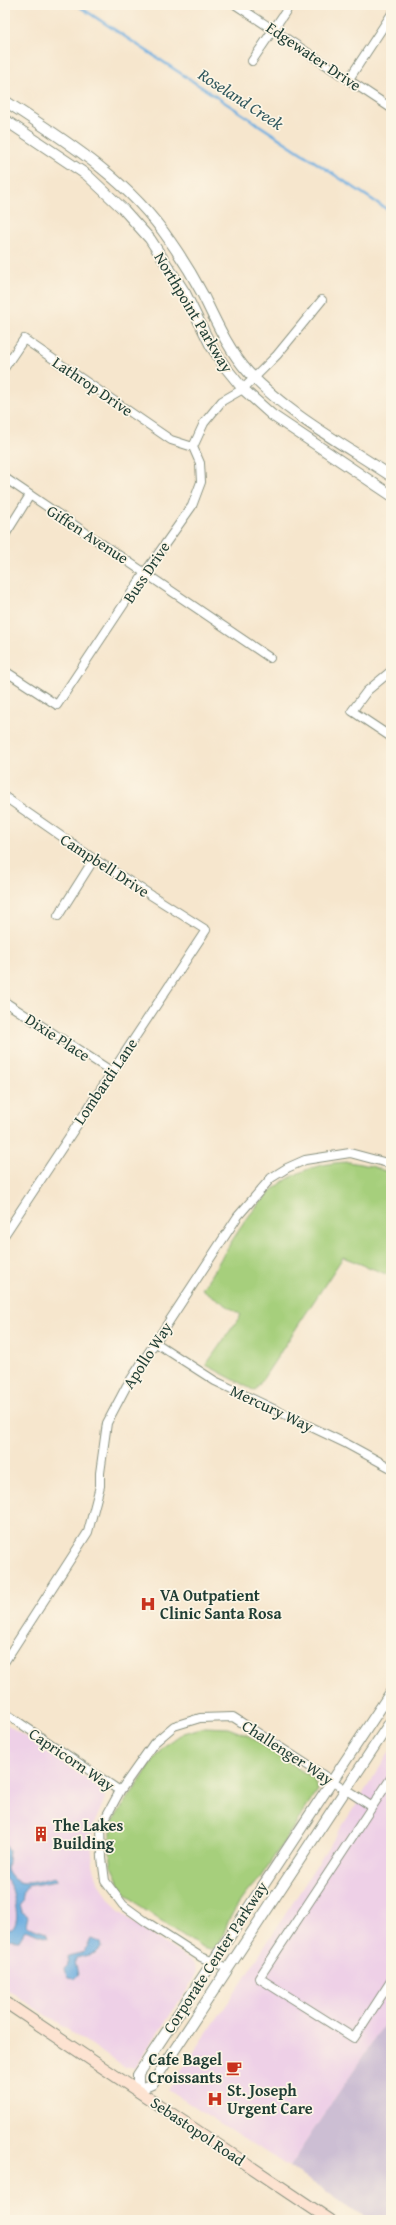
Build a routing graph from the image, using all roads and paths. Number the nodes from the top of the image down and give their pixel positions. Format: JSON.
{"nodes":[{"id":1,"x":236,"y":5,"type":"edge"},
{"id":2,"x":290,"y":5,"type":"edge"},
{"id":3,"x":391,"y":15,"type":"edge"},
{"id":4,"x":274,"y":29,"type":"junction"},
{"id":5,"x":252,"y":61,"type":"dead end"},
{"id":6,"x":349,"y":79,"type":"junction"},
{"id":7,"x":5,"y":101,"type":"edge"},
{"id":8,"x":391,"y":108,"type":"edge"},
{"id":9,"x":5,"y":120,"type":"edge"},
{"id":10,"x":322,"y":300,"type":"dead end"},
{"id":11,"x":5,"y":368,"type":"edge"},
{"id":12,"x":254,"y":378,"type":"junction"},
{"id":13,"x":243,"y":389,"type":"junction"},
{"id":14,"x":193,"y":447,"type":"junction"},
{"id":15,"x":391,"y":476,"type":"edge"},
{"id":16,"x":5,"y":478,"type":"edge"},
{"id":17,"x":30,"y":495,"type":"junction"},
{"id":18,"x":391,"y":495,"type":"edge"},
{"id":19,"x":5,"y":535,"type":"edge"},
{"id":20,"x":146,"y":572,"type":"junction"},
{"id":21,"x":270,"y":658,"type":"dead end"},
{"id":22,"x":391,"y":670,"type":"edge"},
{"id":23,"x":5,"y":671,"type":"edge"},
{"id":24,"x":391,"y":737,"type":"edge"},
{"id":25,"x":5,"y":797,"type":"edge"},
{"id":26,"x":94,"y":859,"type":"junction"},
{"id":27,"x":58,"y":916,"type":"dead end"},
{"id":28,"x":206,"y":930,"type":"joint"},
{"id":29,"x":5,"y":1002,"type":"edge"},
{"id":30,"x":111,"y":1072,"type":"junction"},
{"id":31,"x":391,"y":1164,"type":"edge"},
{"id":32,"x":5,"y":1234,"type":"edge"},
{"id":33,"x":156,"y":1343,"type":"junction"},
{"id":34,"x":391,"y":1468,"type":"edge"},
{"id":35,"x":5,"y":1661,"type":"edge"},
{"id":36,"x":391,"y":1692,"type":"edge"},
{"id":37,"x":5,"y":1713,"type":"edge"},
{"id":38,"x":391,"y":1721,"type":"edge"},
{"id":39,"x":391,"y":1778,"type":"edge"},
{"id":40,"x":332,"y":1781,"type":"junction"},
{"id":41,"x":346,"y":1789,"type":"junction"},
{"id":42,"x":120,"y":1791,"type":"junction"},
{"id":43,"x":371,"y":1806,"type":"junction"},
{"id":44,"x":213,"y":1962,"type":"junction"},
{"id":45,"x":228,"y":1968,"type":"junction"},
{"id":46,"x":391,"y":1981,"type":"edge"},
{"id":47,"x":5,"y":2002,"type":"edge"},
{"id":48,"x":138,"y":2090,"type":"junction"},
{"id":49,"x":330,"y":2220,"type":"edge"}],
"edges":[{"from":1,"to":4,"type":"street","name":"Edgewater Drive"},
{"from":2,"to":4,"type":"street"},
{"from":3,"to":6,"type":"street"},
{"from":4,"to":5,"type":"street"},
{"from":4,"to":6,"type":"street","name":"Edgewater Drive"},
{"from":6,"to":8,"type":"street","name":"Edgewater Drive"},
{"from":7,"to":12,"type":"street","name":"Northpoint Parkway"},
{"from":9,"to":13,"type":"street","name":"Northpoint Parkway"},
{"from":10,"to":12,"type":"street"},
{"from":11,"to":14,"type":"street","name":"Lathrop Drive"},
{"from":12,"to":13,"type":"street"},
{"from":12,"to":15,"type":"street","name":"Northpoint Parkway"},
{"from":13,"to":14,"type":"street"},
{"from":13,"to":18,"type":"street","name":"Northpoint Parkway"},
{"from":14,"to":20,"type":"street","name":"Buss Drive"},
{"from":16,"to":17,"type":"street","name":"Giffen Avenue"},
{"from":17,"to":19,"type":"street"},
{"from":17,"to":20,"type":"street","name":"Giffen Avenue"},
{"from":20,"to":21,"type":"street","name":"Giffen Avenue"},
{"from":20,"to":23,"type":"street","name":"Buss Drive"},
{"from":22,"to":24,"type":"street"},
{"from":25,"to":26,"type":"street","name":"Campbell Drive"},
{"from":26,"to":27,"type":"street"},
{"from":26,"to":28,"type":"street","name":"Campbell Drive"},
{"from":28,"to":30,"type":"street","name":"Lombardi Lane"},
{"from":29,"to":30,"type":"street","name":"Dixie Place"},
{"from":30,"to":32,"type":"street","name":"Lombardi Lane"},
{"from":31,"to":33,"type":"street","name":"Apollo Way"},
{"from":33,"to":34,"type":"street","name":"Mercury Way"},
{"from":33,"to":35,"type":"street","name":"Apollo Way"},
{"from":36,"to":40,"type":"street","name":"Corporate Center Parkway"},
{"from":37,"to":42,"type":"street","name":"Capricorn Way"},
{"from":38,"to":41,"type":"street","name":"Corporate Center Parkway"},
{"from":39,"to":43,"type":"street"},
{"from":40,"to":41,"type":"street","name":"Challenger Way"},
{"from":40,"to":42,"type":"street","name":"Challenger Way"},
{"from":40,"to":44,"type":"street","name":"Corporate Center Parkway"},
{"from":41,"to":43,"type":"street","name":"Challenger Way"},
{"from":41,"to":45,"type":"street","name":"Corporate Center Parkway"},
{"from":42,"to":44,"type":"street","name":"Challenger Way"},
{"from":43,"to":46,"type":"street"},
{"from":44,"to":45,"type":"street","name":"Challenger Way"},
{"from":44,"to":48,"type":"street","name":"Corporate Center Parkway"},
{"from":45,"to":48,"type":"street","name":"Corporate Center Parkway"},
{"from":47,"to":48,"type":"main road","name":"Sebastopol Road"},
{"from":48,"to":49,"type":"main road","name":"Sebastopol Road"}]}
